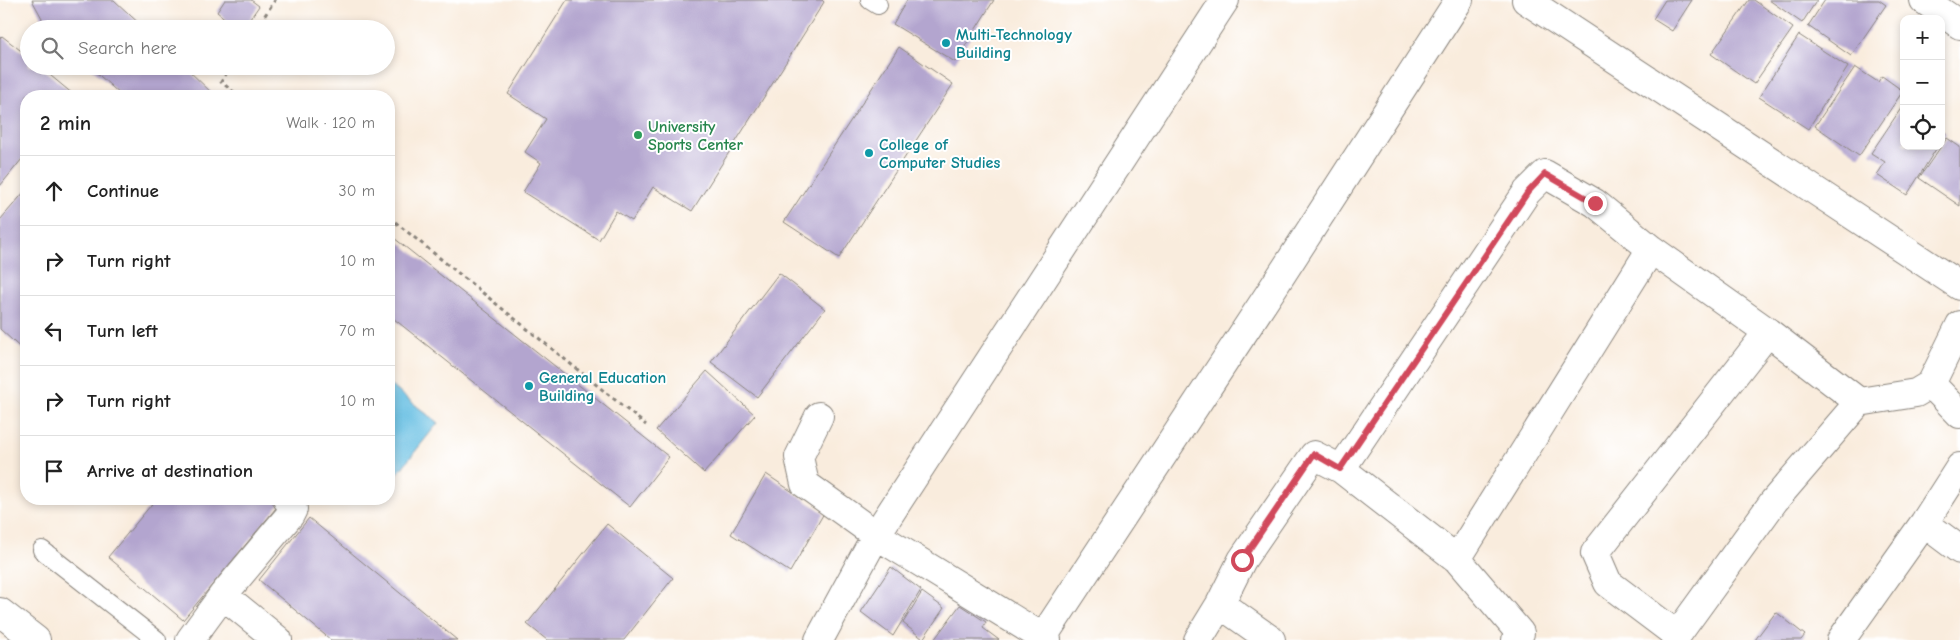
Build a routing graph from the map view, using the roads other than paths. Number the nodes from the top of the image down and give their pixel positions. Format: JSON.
{"nodes":[{"id":1,"x":1225,"y":0,"type":"edge"},
{"id":2,"x":1459,"y":0,"type":"edge"},
{"id":3,"x":1526,"y":0,"type":"edge"},
{"id":4,"x":1651,"y":249,"type":"junction"},
{"id":5,"x":1960,"y":286,"type":"edge"},
{"id":6,"x":1960,"y":325,"type":"edge"},
{"id":7,"x":1768,"y":332,"type":"junction"},
{"id":8,"x":1931,"y":384,"type":"junction"},
{"id":9,"x":1859,"y":402,"type":"junction"},
{"id":10,"x":1960,"y":414,"type":"edge"},
{"id":11,"x":819,"y":416,"type":"dead end"},
{"id":12,"x":1960,"y":467,"type":"edge"},
{"id":13,"x":1340,"y":469,"type":"junction"},
{"id":14,"x":292,"y":505,"type":"edge"},
{"id":15,"x":1924,"y":523,"type":"junction"},
{"id":16,"x":876,"y":535,"type":"junction"},
{"id":17,"x":42,"y":550,"type":"dead end"},
{"id":18,"x":1960,"y":550,"type":"edge"},
{"id":19,"x":1457,"y":559,"type":"junction"},
{"id":20,"x":223,"y":595,"type":"junction"},
{"id":21,"x":1220,"y":604,"type":"junction"},
{"id":22,"x":0,"y":612,"type":"edge"},
{"id":23,"x":1043,"y":639,"type":"edge"},
{"id":24,"x":36,"y":640,"type":"edge"},
{"id":25,"x":157,"y":640,"type":"edge"},
{"id":26,"x":190,"y":640,"type":"edge"},
{"id":27,"x":278,"y":640,"type":"edge"},
{"id":28,"x":819,"y":640,"type":"edge"},
{"id":29,"x":1198,"y":640,"type":"edge"},
{"id":30,"x":1271,"y":640,"type":"edge"},
{"id":31,"x":1516,"y":640,"type":"edge"},
{"id":32,"x":1841,"y":640,"type":"edge"}],
"edges":[{"from":1,"to":16,"type":"street"},
{"from":2,"to":23,"type":"street"},
{"from":3,"to":5,"type":"street"},
{"from":4,"to":7,"type":"street"},
{"from":4,"to":13,"type":"street"},
{"from":4,"to":19,"type":"street"},
{"from":6,"to":8,"type":"street"},
{"from":7,"to":9,"type":"street"},
{"from":7,"to":9,"type":"street"},
{"from":8,"to":9,"type":"street"},
{"from":8,"to":10,"type":"street"},
{"from":11,"to":16,"type":"street"},
{"from":12,"to":15,"type":"street"},
{"from":13,"to":19,"type":"street"},
{"from":13,"to":21,"type":"street"},
{"from":14,"to":20,"type":"street"},
{"from":15,"to":18,"type":"street"},
{"from":15,"to":32,"type":"street"},
{"from":16,"to":23,"type":"street"},
{"from":16,"to":28,"type":"street"},
{"from":17,"to":25,"type":"lane"},
{"from":19,"to":31,"type":"street"},
{"from":20,"to":26,"type":"street"},
{"from":20,"to":27,"type":"street"},
{"from":21,"to":29,"type":"street"},
{"from":21,"to":30,"type":"street"},
{"from":22,"to":24,"type":"street"}]}
